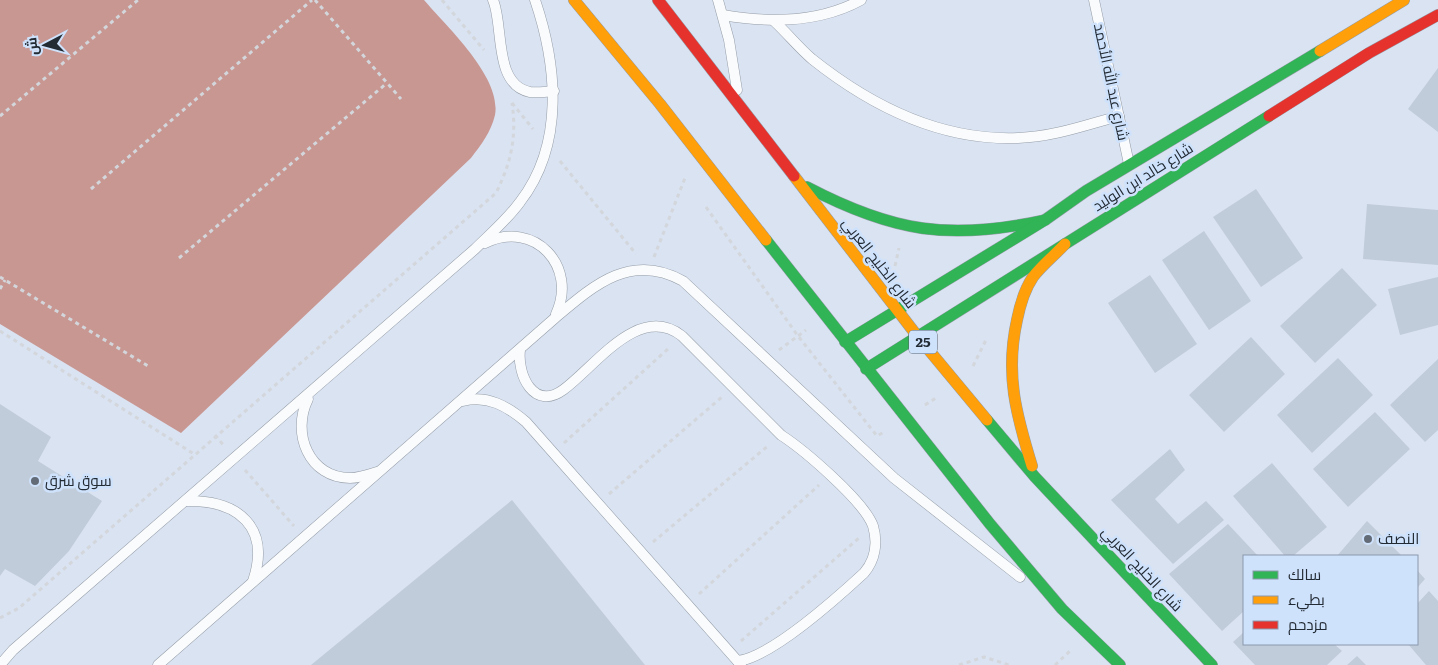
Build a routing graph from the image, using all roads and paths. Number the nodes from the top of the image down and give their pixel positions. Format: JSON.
{"nodes":[{"id":1,"x":138,"y":0,"type":"edge"},
{"id":2,"x":314,"y":0,"type":"edge"},
{"id":3,"x":442,"y":0,"type":"edge"},
{"id":4,"x":492,"y":0,"type":"edge"},
{"id":5,"x":536,"y":0,"type":"edge"},
{"id":6,"x":574,"y":0,"type":"edge"},
{"id":7,"x":658,"y":0,"type":"edge"},
{"id":8,"x":718,"y":0,"type":"edge"},
{"id":9,"x":862,"y":0,"type":"edge"},
{"id":10,"x":1094,"y":0,"type":"edge"},
{"id":11,"x":1404,"y":0,"type":"edge"},
{"id":12,"x":724,"y":15,"type":"junction"},
{"id":13,"x":1438,"y":15,"type":"edge"},
{"id":14,"x":774,"y":21,"type":"junction"},
{"id":15,"x":488,"y":54,"type":"dead end"},
{"id":16,"x":387,"y":83,"type":"junction"},
{"id":17,"x":554,"y":91,"type":"junction"},
{"id":18,"x":511,"y":98,"type":"dead end"},
{"id":19,"x":401,"y":99,"type":"dead end"},
{"id":20,"x":512,"y":103,"type":"junction"},
{"id":21,"x":739,"y":103,"type":"junction"},
{"id":22,"x":0,"y":116,"type":"edge"},
{"id":23,"x":1119,"y":116,"type":"junction"},
{"id":24,"x":547,"y":145,"type":"junction"},
{"id":25,"x":1129,"y":165,"type":"junction"},
{"id":26,"x":796,"y":180,"type":"junction"},
{"id":27,"x":690,"y":185,"type":"dead end"},
{"id":28,"x":91,"y":189,"type":"dead end"},
{"id":29,"x":701,"y":201,"type":"dead end"},
{"id":30,"x":1046,"y":220,"type":"junction"},
{"id":31,"x":1065,"y":244,"type":"junction"},
{"id":32,"x":475,"y":249,"type":"junction"},
{"id":33,"x":178,"y":258,"type":"dead end"},
{"id":34,"x":649,"y":270,"type":"junction"},
{"id":35,"x":0,"y":277,"type":"edge"},
{"id":36,"x":5,"y":280,"type":"junction"},
{"id":37,"x":0,"y":289,"type":"edge"},
{"id":38,"x":897,"y":311,"type":"junction"},
{"id":39,"x":554,"y":318,"type":"junction"},
{"id":40,"x":0,"y":332,"type":"edge"},
{"id":41,"x":682,"y":336,"type":"junction"},
{"id":42,"x":798,"y":336,"type":"dead end"},
{"id":43,"x":918,"y":337,"type":"junction"},
{"id":44,"x":845,"y":342,"type":"junction"},
{"id":45,"x":520,"y":350,"type":"junction"},
{"id":46,"x":148,"y":366,"type":"dead end"},
{"id":47,"x":866,"y":369,"type":"junction"},
{"id":48,"x":734,"y":387,"type":"junction"},
{"id":49,"x":310,"y":394,"type":"junction"},
{"id":50,"x":462,"y":401,"type":"junction"},
{"id":51,"x":215,"y":435,"type":"junction"},
{"id":52,"x":781,"y":435,"type":"junction"},
{"id":53,"x":553,"y":453,"type":"junction"},
{"id":54,"x":194,"y":454,"type":"junction"},
{"id":55,"x":235,"y":459,"type":"junction"},
{"id":56,"x":382,"y":471,"type":"junction"},
{"id":57,"x":830,"y":475,"type":"junction"},
{"id":58,"x":1035,"y":477,"type":"junction"},
{"id":59,"x":186,"y":500,"type":"junction"},
{"id":60,"x":598,"y":504,"type":"junction"},
{"id":61,"x":873,"y":526,"type":"junction"},
{"id":62,"x":304,"y":538,"type":"junction"},
{"id":63,"x":641,"y":553,"type":"junction"},
{"id":64,"x":253,"y":582,"type":"junction"},
{"id":65,"x":688,"y":605,"type":"junction"},
{"id":66,"x":1062,"y":608,"type":"junction"},
{"id":67,"x":0,"y":618,"type":"edge"},
{"id":68,"x":13,"y":650,"type":"junction"},
{"id":69,"x":729,"y":651,"type":"junction"},
{"id":70,"x":0,"y":654,"type":"edge"},
{"id":71,"x":162,"y":663,"type":"edge"},
{"id":72,"x":740,"y":663,"type":"edge"},
{"id":73,"x":0,"y":665,"type":"edge"},
{"id":74,"x":959,"y":665,"type":"edge"},
{"id":75,"x":1009,"y":665,"type":"edge"},
{"id":76,"x":1120,"y":665,"type":"edge"},
{"id":77,"x":1212,"y":665,"type":"edge"}],
"edges":[{"from":1,"to":22,"type":"path"},
{"from":2,"to":16,"type":"path"},
{"from":2,"to":28,"type":"path"},
{"from":3,"to":15,"type":"path"},
{"from":4,"to":17,"type":"lane"},
{"from":5,"to":17,"type":"lane"},
{"from":6,"to":44,"type":"main road"},
{"from":7,"to":21,"type":"main road","name":"شارع الخليج العربي","number":"25"},
{"from":8,"to":12,"type":"lane"},
{"from":9,"to":14,"type":"lane"},
{"from":10,"to":23,"type":"lane","name":"شارع عبد الله الأحمد"},
{"from":11,"to":25,"type":"main road","name":"شارع خالد ابن الوليد"},
{"from":12,"to":14,"type":"lane"},
{"from":12,"to":21,"type":"lane"},
{"from":13,"to":31,"type":"main road","name":"شارع خالد ابن الوليد"},
{"from":14,"to":23,"type":"lane"},
{"from":16,"to":19,"type":"path"},
{"from":16,"to":33,"type":"path"},
{"from":17,"to":24,"type":"lane"},
{"from":18,"to":20,"type":"path"},
{"from":20,"to":24,"type":"path"},
{"from":20,"to":51,"type":"path"},
{"from":21,"to":26,"type":"main road","name":"شارع الخليج العربي","number":"25"},
{"from":23,"to":25,"type":"lane","name":"شارع عبد الله الأحمد"},
{"from":24,"to":32,"type":"lane"},
{"from":24,"to":34,"type":"path"},
{"from":25,"to":30,"type":"main road","name":"شارع خالد ابن الوليد"},
{"from":26,"to":30,"type":"main road"},
{"from":26,"to":38,"type":"main road","name":"شارع الخليج العربي","number":"25"},
{"from":27,"to":34,"type":"path"},
{"from":29,"to":42,"type":"path"},
{"from":30,"to":38,"type":"main road","name":"شارع خالد ابن الوليد"},
{"from":31,"to":43,"type":"main road","name":"شارع خالد ابن الوليد"},
{"from":31,"to":58,"type":"main road"},
{"from":32,"to":39,"type":"lane"},
{"from":32,"to":49,"type":"lane"},
{"from":34,"to":39,"type":"lane"},
{"from":34,"to":66,"type":"lane"},
{"from":35,"to":36,"type":"path"},
{"from":36,"to":37,"type":"path"},
{"from":36,"to":46,"type":"path"},
{"from":38,"to":43,"type":"main road","name":"شارع الخليج العربي","number":"25"},
{"from":38,"to":44,"type":"main road","name":"شارع خالد ابن الوليد"},
{"from":39,"to":45,"type":"lane"},
{"from":40,"to":54,"type":"path"},
{"from":41,"to":45,"type":"lane"},
{"from":41,"to":48,"type":"lane"},
{"from":41,"to":53,"type":"path"},
{"from":43,"to":47,"type":"main road","name":"شارع خالد ابن الوليد"},
{"from":43,"to":58,"type":"main road","name":"شارع الخليج العربي","number":"25"},
{"from":44,"to":47,"type":"main road"},
{"from":45,"to":50,"type":"lane"},
{"from":47,"to":66,"type":"main road"},
{"from":48,"to":52,"type":"lane"},
{"from":48,"to":60,"type":"path"},
{"from":49,"to":55,"type":"lane"},
{"from":49,"to":56,"type":"lane"},
{"from":50,"to":53,"type":"lane"},
{"from":50,"to":56,"type":"lane"},
{"from":51,"to":54,"type":"path"},
{"from":51,"to":55,"type":"path"},
{"from":52,"to":57,"type":"lane"},
{"from":52,"to":63,"type":"path"},
{"from":53,"to":60,"type":"lane"},
{"from":54,"to":67,"type":"path"},
{"from":55,"to":59,"type":"lane"},
{"from":55,"to":62,"type":"path"},
{"from":56,"to":62,"type":"lane"},
{"from":57,"to":61,"type":"lane"},
{"from":57,"to":65,"type":"path"},
{"from":58,"to":77,"type":"main road","name":"شارع الخليج العربي","number":"25"},
{"from":59,"to":64,"type":"lane"},
{"from":59,"to":68,"type":"lane"},
{"from":60,"to":63,"type":"lane"},
{"from":61,"to":69,"type":"path"},
{"from":61,"to":72,"type":"lane"},
{"from":62,"to":64,"type":"lane"},
{"from":63,"to":65,"type":"lane"},
{"from":64,"to":71,"type":"lane"},
{"from":65,"to":69,"type":"lane"},
{"from":66,"to":76,"type":"main road"},
{"from":68,"to":70,"type":"lane"},
{"from":68,"to":73,"type":"lane"},
{"from":69,"to":72,"type":"lane"},
{"from":74,"to":75,"type":"path"}]}
